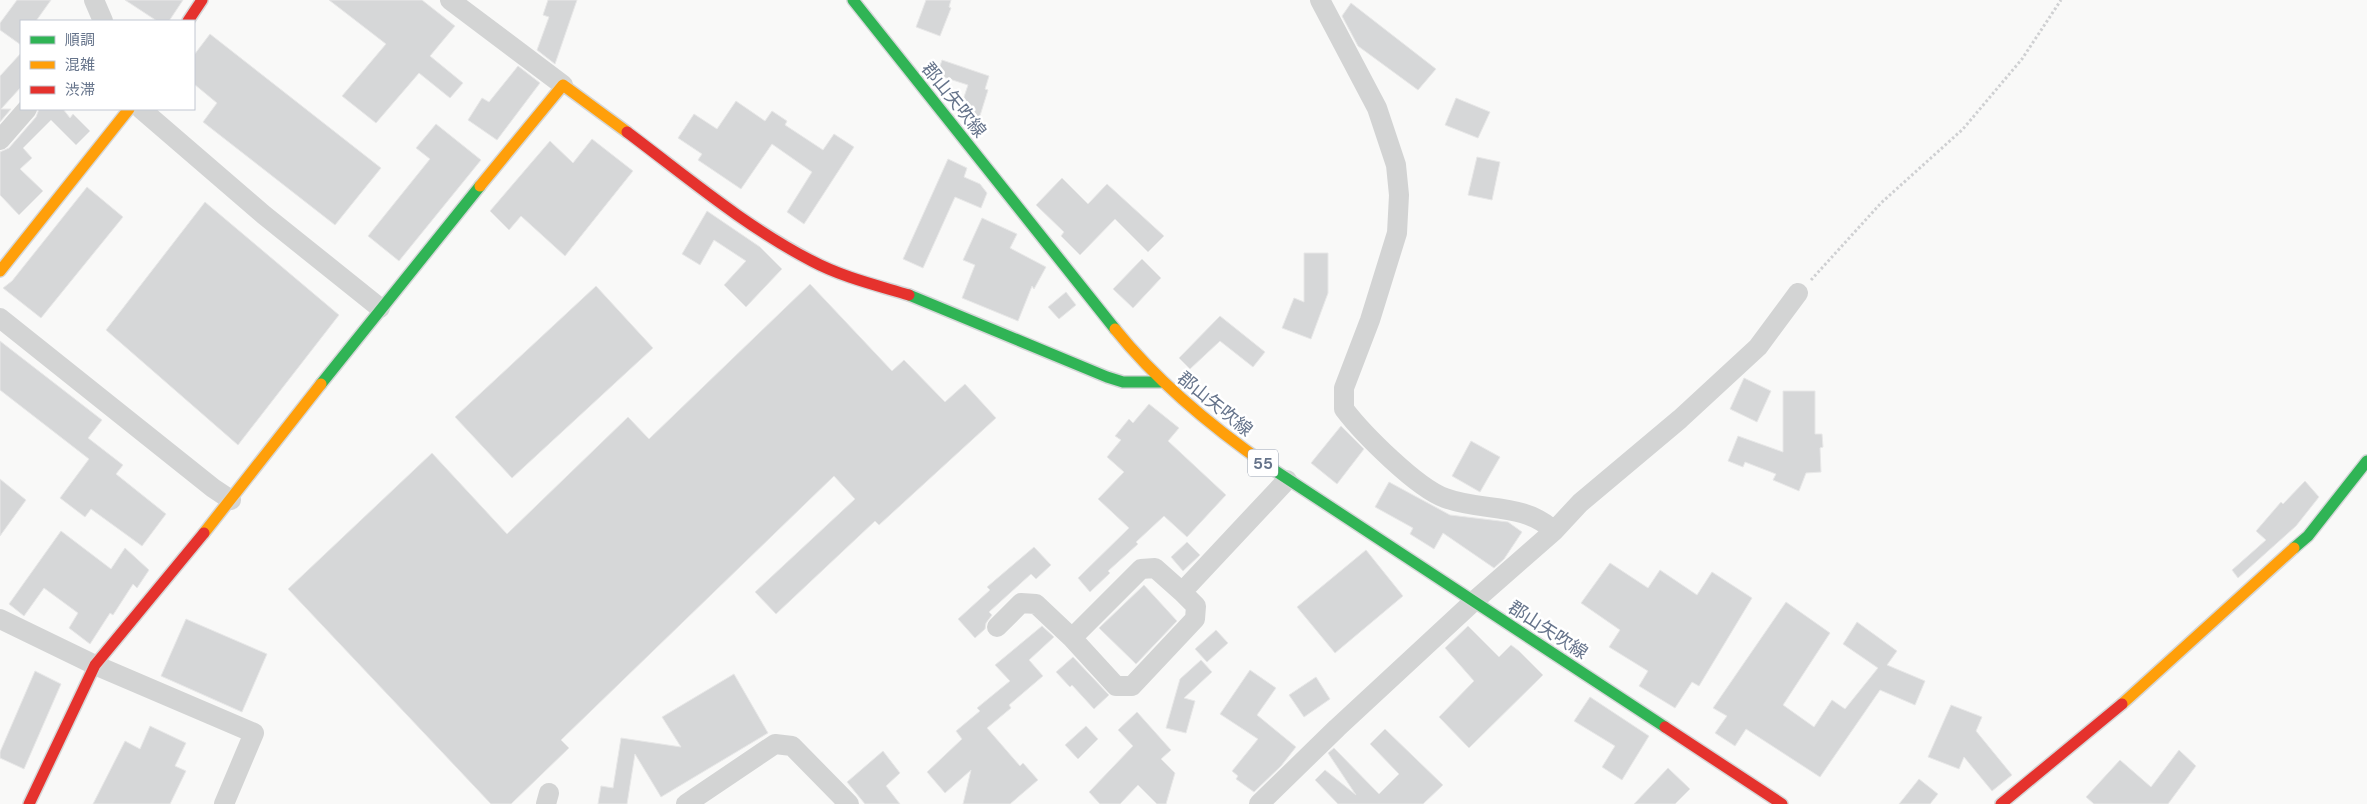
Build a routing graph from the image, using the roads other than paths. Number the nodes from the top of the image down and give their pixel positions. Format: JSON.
{"nodes":[{"id":1,"x":94,"y":0,"type":"edge"},
{"id":2,"x":202,"y":0,"type":"edge"},
{"id":3,"x":450,"y":0,"type":"edge"},
{"id":4,"x":853,"y":0,"type":"edge"},
{"id":5,"x":1320,"y":0,"type":"edge"},
{"id":6,"x":103,"y":20,"type":"edge"},
{"id":7,"x":189,"y":20,"type":"edge"},
{"id":8,"x":563,"y":85,"type":"junction"},
{"id":9,"x":26,"y":110,"type":"edge"},
{"id":10,"x":128,"y":110,"type":"edge"},
{"id":11,"x":142,"y":110,"type":"edge"},
{"id":12,"x":0,"y":140,"type":"edge"},
{"id":13,"x":0,"y":271,"type":"edge"},
{"id":14,"x":1798,"y":293,"type":"road end"},
{"id":15,"x":380,"y":308,"type":"junction"},
{"id":16,"x":0,"y":318,"type":"edge"},
{"id":17,"x":1161,"y":382,"type":"junction"},
{"id":18,"x":2367,"y":461,"type":"edge"},
{"id":19,"x":1287,"y":480,"type":"junction"},
{"id":20,"x":231,"y":500,"type":"junction"},
{"id":21,"x":1554,"y":531,"type":"junction"},
{"id":22,"x":1182,"y":592,"type":"junction"},
{"id":23,"x":1473,"y":602,"type":"junction"},
{"id":24,"x":0,"y":620,"type":"edge"},
{"id":25,"x":997,"y":627,"type":"dead end"},
{"id":26,"x":1072,"y":638,"type":"junction"},
{"id":27,"x":95,"y":665,"type":"junction"},
{"id":28,"x":29,"y":804,"type":"edge"},
{"id":29,"x":224,"y":804,"type":"edge"},
{"id":30,"x":686,"y":804,"type":"edge"},
{"id":31,"x":849,"y":804,"type":"edge"},
{"id":32,"x":1259,"y":804,"type":"edge"},
{"id":33,"x":1782,"y":804,"type":"edge"},
{"id":34,"x":2000,"y":804,"type":"edge"}],
"edges":[{"from":1,"to":6,"type":"street"},
{"from":2,"to":7,"type":"street"},
{"from":3,"to":8,"type":"street"},
{"from":4,"to":17,"type":"street","name":"郡山矢吹線","number":"55"},
{"from":5,"to":21,"type":"street"},
{"from":8,"to":15,"type":"street"},
{"from":8,"to":17,"type":"street"},
{"from":9,"to":12,"type":"street"},
{"from":10,"to":13,"type":"street"},
{"from":11,"to":15,"type":"street"},
{"from":14,"to":21,"type":"street"},
{"from":15,"to":20,"type":"street"},
{"from":16,"to":20,"type":"street"},
{"from":17,"to":19,"type":"street","name":"郡山矢吹線","number":"55"},
{"from":18,"to":34,"type":"street"},
{"from":19,"to":22,"type":"street"},
{"from":19,"to":23,"type":"street","name":"郡山矢吹線","number":"55"},
{"from":20,"to":27,"type":"street"},
{"from":21,"to":23,"type":"street"},
{"from":22,"to":26,"type":"street"},
{"from":22,"to":26,"type":"street"},
{"from":23,"to":32,"type":"street"},
{"from":23,"to":33,"type":"street","name":"郡山矢吹線","number":"55"},
{"from":24,"to":27,"type":"street"},
{"from":25,"to":26,"type":"street"},
{"from":27,"to":28,"type":"street"},
{"from":27,"to":29,"type":"street"},
{"from":30,"to":31,"type":"street"}]}
